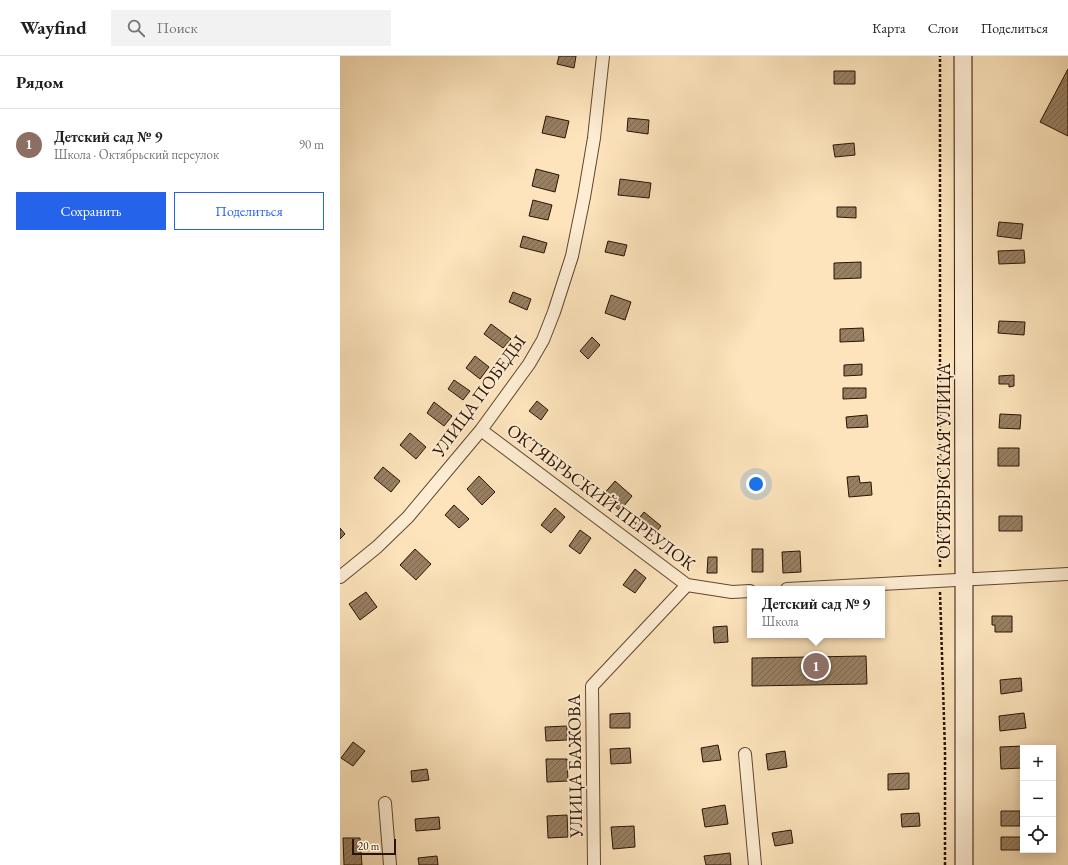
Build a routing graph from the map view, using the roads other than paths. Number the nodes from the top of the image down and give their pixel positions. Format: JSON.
{"nodes":[{"id":1,"x":603,"y":56,"type":"edge"},
{"id":2,"x":963,"y":56,"type":"edge"},
{"id":3,"x":481,"y":430,"type":"junction"},
{"id":4,"x":1068,"y":574,"type":"edge"},
{"id":5,"x":340,"y":577,"type":"edge"},
{"id":6,"x":964,"y":580,"type":"junction"},
{"id":7,"x":687,"y":585,"type":"junction"},
{"id":8,"x":844,"y":586,"type":"edge"},
{"id":9,"x":747,"y":591,"type":"edge"},
{"id":10,"x":745,"y":754,"type":"dead end"},
{"id":11,"x":385,"y":803,"type":"dead end"},
{"id":12,"x":390,"y":865,"type":"edge"},
{"id":13,"x":594,"y":865,"type":"edge"},
{"id":14,"x":755,"y":865,"type":"edge"},
{"id":15,"x":964,"y":865,"type":"edge"}],
"edges":[{"from":1,"to":3,"type":"street","name":"УЛИЦА ПОБЕДЫ"},
{"from":2,"to":6,"type":"main road","name":"ОКТЯБРЬСКАЯ УЛИЦА"},
{"from":3,"to":5,"type":"street","name":"УЛИЦА ПОБЕДЫ"},
{"from":3,"to":7,"type":"street","name":"ОКТЯБРЬСКИЙ ПЕРЕУЛОК"},
{"from":4,"to":6,"type":"street"},
{"from":6,"to":8,"type":"street"},
{"from":6,"to":15,"type":"main road","name":"ОКТЯБРЬСКАЯ УЛИЦА"},
{"from":7,"to":9,"type":"street","name":"ОКТЯБРЬСКИЙ ПЕРЕУЛОК"},
{"from":7,"to":13,"type":"street","name":"УЛИЦА БАЖОВА"},
{"from":10,"to":14,"type":"street"},
{"from":11,"to":12,"type":"street"}]}
